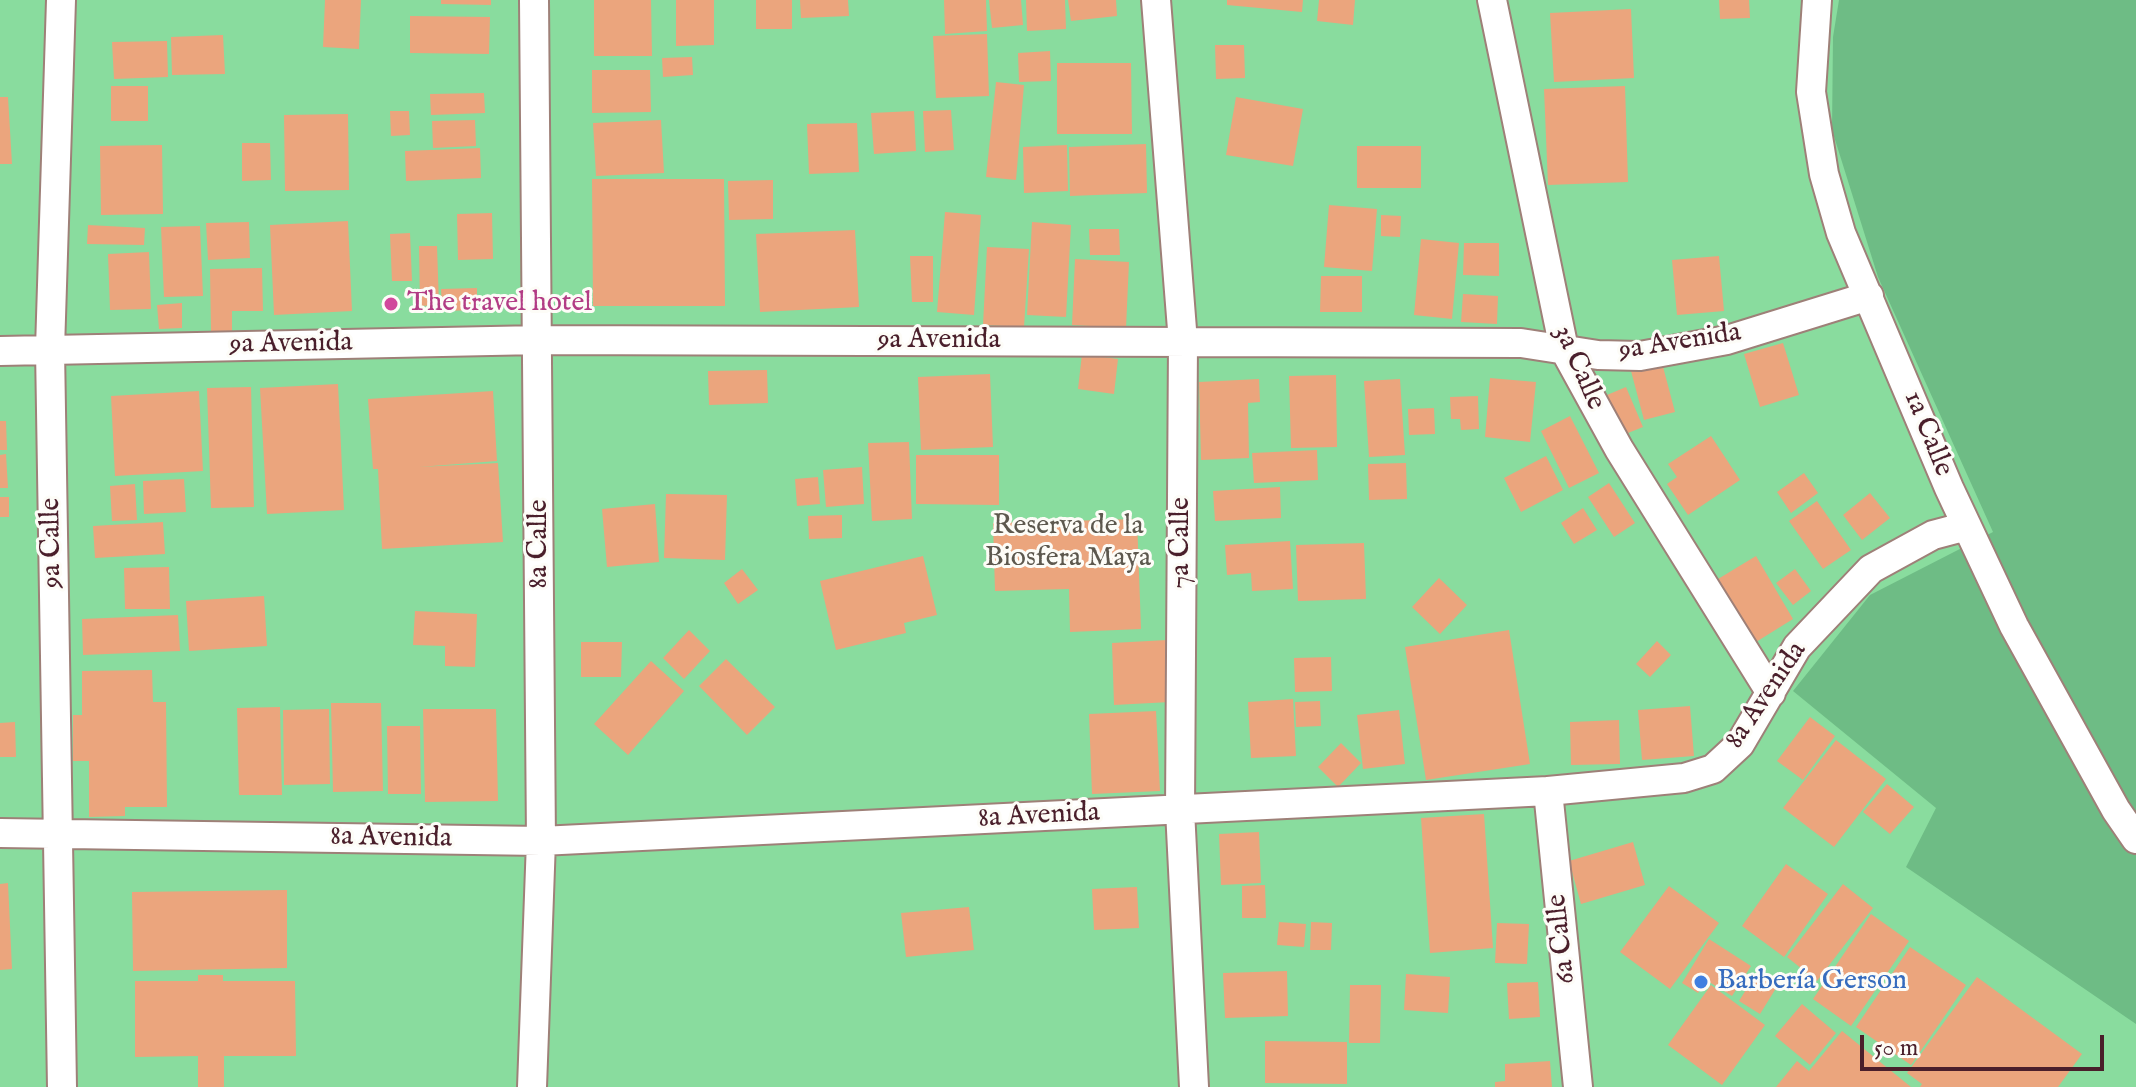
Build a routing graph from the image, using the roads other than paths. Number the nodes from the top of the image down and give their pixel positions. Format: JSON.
{"nodes":[{"id":1,"x":61,"y":0,"type":"edge"},
{"id":2,"x":534,"y":0,"type":"edge"},
{"id":3,"x":1156,"y":0,"type":"edge"},
{"id":4,"x":1492,"y":0,"type":"edge"},
{"id":5,"x":1817,"y":0,"type":"edge"},
{"id":6,"x":1869,"y":296,"type":"junction"},
{"id":7,"x":540,"y":340,"type":"junction"},
{"id":8,"x":1183,"y":342,"type":"junction"},
{"id":9,"x":50,"y":349,"type":"junction"},
{"id":10,"x":1564,"y":349,"type":"junction"},
{"id":11,"x":0,"y":351,"type":"edge"},
{"id":12,"x":1967,"y":526,"type":"junction"},
{"id":13,"x":1771,"y":693,"type":"junction"},
{"id":14,"x":1548,"y":791,"type":"junction"},
{"id":15,"x":1180,"y":810,"type":"junction"},
{"id":16,"x":0,"y":833,"type":"edge"},
{"id":17,"x":59,"y":833,"type":"junction"},
{"id":18,"x":2136,"y":839,"type":"edge"},
{"id":19,"x":541,"y":841,"type":"junction"},
{"id":20,"x":62,"y":1087,"type":"edge"},
{"id":21,"x":532,"y":1087,"type":"edge"},
{"id":22,"x":1194,"y":1087,"type":"edge"},
{"id":23,"x":1578,"y":1087,"type":"edge"}],
"edges":[{"from":1,"to":9,"type":"street","name":"9a Calle"},
{"from":2,"to":7,"type":"street","name":"8a Calle"},
{"from":3,"to":8,"type":"street","name":"7a Calle"},
{"from":4,"to":10,"type":"street","name":"3a Calle"},
{"from":5,"to":6,"type":"street","name":"1a Calle"},
{"from":6,"to":10,"type":"street","name":"9a Avenida"},
{"from":6,"to":12,"type":"street","name":"1a Calle"},
{"from":7,"to":8,"type":"street","name":"9a Avenida"},
{"from":7,"to":9,"type":"street","name":"9a Avenida"},
{"from":7,"to":19,"type":"street","name":"8a Calle"},
{"from":8,"to":10,"type":"street","name":"9a Avenida"},
{"from":8,"to":15,"type":"street","name":"7a Calle"},
{"from":9,"to":11,"type":"street","name":"9a Avenida"},
{"from":9,"to":17,"type":"street","name":"9a Calle"},
{"from":10,"to":13,"type":"street","name":"3a Calle"},
{"from":12,"to":13,"type":"street","name":"8a Avenida"},
{"from":12,"to":18,"type":"street","name":"1a Calle"},
{"from":13,"to":14,"type":"street","name":"8a Avenida"},
{"from":14,"to":15,"type":"street","name":"8a Avenida"},
{"from":14,"to":23,"type":"street","name":"6a Calle"},
{"from":15,"to":19,"type":"street","name":"8a Avenida"},
{"from":15,"to":22,"type":"street","name":"7a Calle"},
{"from":16,"to":17,"type":"street","name":"8a Avenida"},
{"from":17,"to":19,"type":"street","name":"8a Avenida"},
{"from":17,"to":20,"type":"street","name":"9a Calle"},
{"from":19,"to":21,"type":"street","name":"8a Calle"}]}
